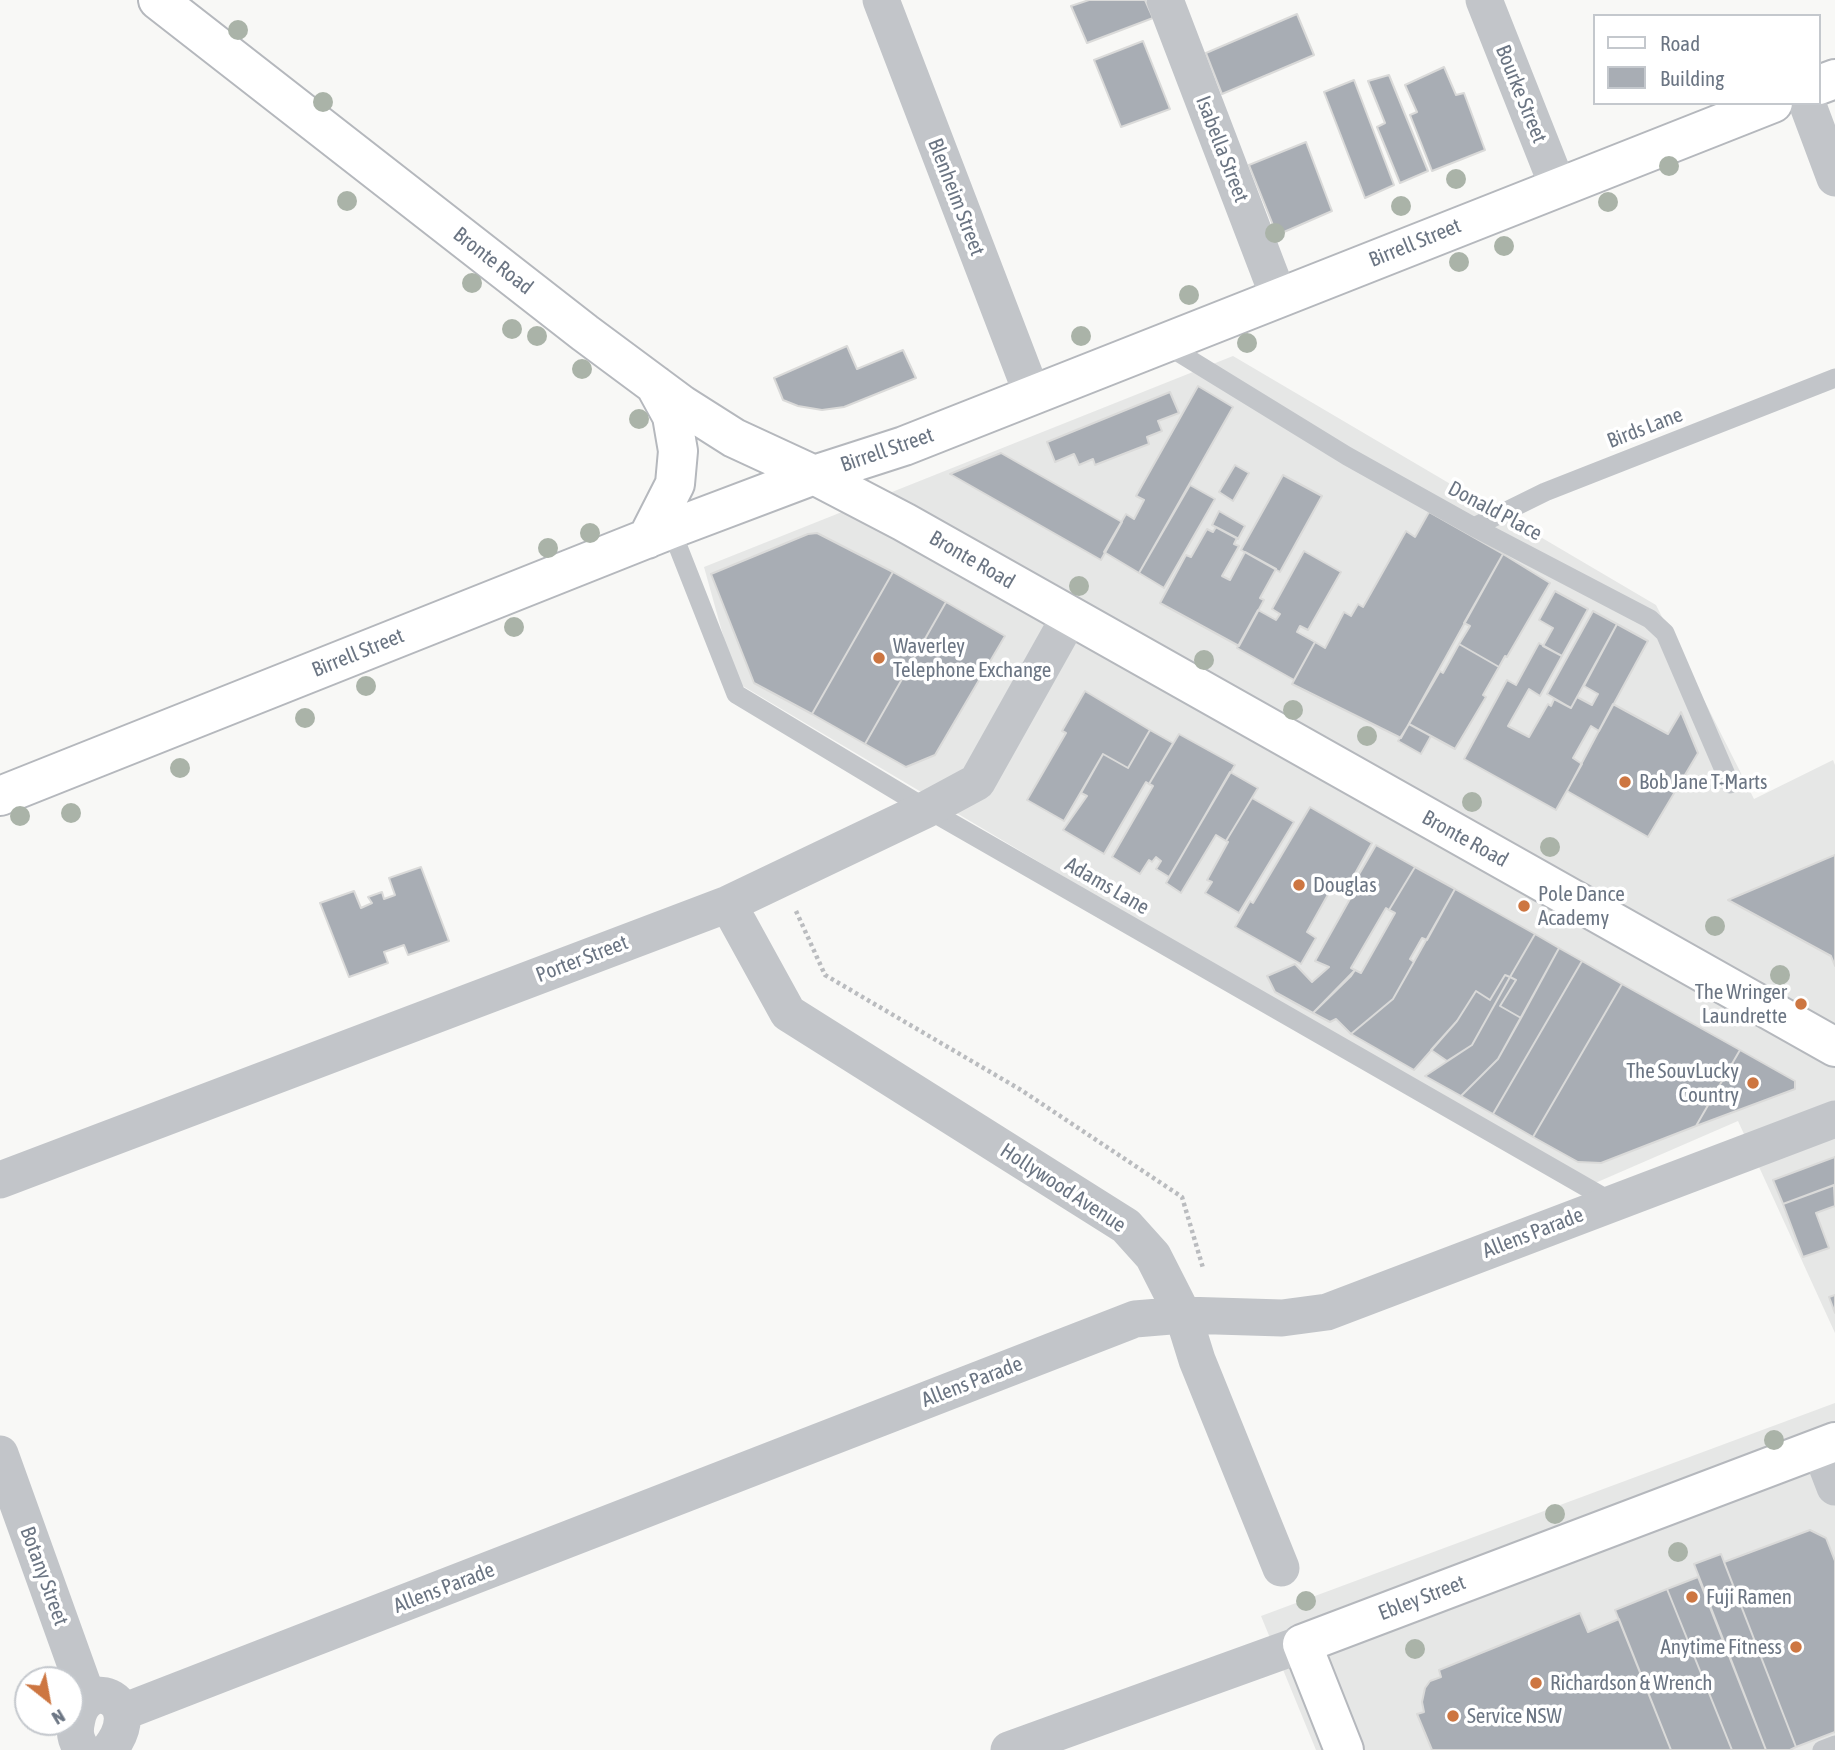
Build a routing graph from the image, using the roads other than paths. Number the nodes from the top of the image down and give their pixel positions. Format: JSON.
{"nodes":[{"id":1,"x":158,"y":0,"type":"edge"},
{"id":2,"x":881,"y":0,"type":"edge"},
{"id":3,"x":1165,"y":0,"type":"edge"},
{"id":4,"x":1484,"y":0,"type":"edge"},
{"id":5,"x":1768,"y":105,"type":"edge"},
{"id":6,"x":1808,"y":105,"type":"edge"},
{"id":7,"x":1835,"y":178,"type":"edge"},
{"id":8,"x":1558,"y":187,"type":"junction"},
{"id":9,"x":1279,"y":298,"type":"junction"},
{"id":10,"x":1163,"y":343,"type":"junction"},
{"id":11,"x":1835,"y":378,"type":"edge"},
{"id":12,"x":653,"y":382,"type":"junction"},
{"id":13,"x":1032,"y":394,"type":"junction"},
{"id":14,"x":814,"y":475,"type":"junction"},
{"id":15,"x":1474,"y":527,"type":"junction"},
{"id":16,"x":659,"y":534,"type":"junction"},
{"id":17,"x":1070,"y":616,"type":"junction"},
{"id":18,"x":1730,"y":784,"type":"dead end"},
{"id":19,"x":0,"y":796,"type":"edge"},
{"id":20,"x":927,"y":809,"type":"junction"},
{"id":21,"x":728,"y":904,"type":"junction"},
{"id":22,"x":1835,"y":1047,"type":"edge"},
{"id":23,"x":1835,"y":1119,"type":"edge"},
{"id":24,"x":0,"y":1181,"type":"edge"},
{"id":25,"x":1612,"y":1202,"type":"junction"},
{"id":26,"x":1183,"y":1315,"type":"junction"},
{"id":27,"x":1828,"y":1445,"type":"edge"},
{"id":28,"x":0,"y":1454,"type":"edge"},
{"id":29,"x":1835,"y":1487,"type":"edge"},
{"id":30,"x":1281,"y":1567,"type":"dead end"},
{"id":31,"x":1302,"y":1644,"type":"junction"},
{"id":32,"x":88,"y":1699,"type":"junction"},
{"id":33,"x":123,"y":1712,"type":"junction"},
{"id":34,"x":1835,"y":1745,"type":"edge"},
{"id":35,"x":80,"y":1748,"type":"edge"},
{"id":36,"x":1009,"y":1750,"type":"edge"},
{"id":37,"x":1343,"y":1750,"type":"edge"},
{"id":38,"x":1822,"y":1750,"type":"edge"}],
"edges":[{"from":1,"to":12,"type":"main road","name":"Bronte Road"},
{"from":2,"to":13,"type":"street","name":"Blenheim Street"},
{"from":3,"to":9,"type":"street","name":"Isabella Street"},
{"from":4,"to":8,"type":"street","name":"Bourke Street"},
{"from":5,"to":8,"type":"main road","name":"Birrell Street"},
{"from":6,"to":7,"type":"street"},
{"from":8,"to":9,"type":"main road","name":"Birrell Street"},
{"from":9,"to":10,"type":"main road","name":"Birrell Street"},
{"from":10,"to":13,"type":"main road","name":"Birrell Street"},
{"from":10,"to":15,"type":"lane","name":"Donald Place"},
{"from":11,"to":15,"type":"lane","name":"Birds Lane"},
{"from":12,"to":14,"type":"main road","name":"Bronte Road"},
{"from":12,"to":16,"type":"main road"},
{"from":13,"to":14,"type":"main road","name":"Birrell Street"},
{"from":14,"to":16,"type":"main road","name":"Birrell Street"},
{"from":14,"to":17,"type":"main road","name":"Bronte Road"},
{"from":15,"to":18,"type":"lane","name":"Donald Place"},
{"from":16,"to":19,"type":"main road","name":"Birrell Street"},
{"from":16,"to":20,"type":"lane","name":"Adams Lane"},
{"from":17,"to":20,"type":"street","name":"Porter Street"},
{"from":17,"to":22,"type":"main road","name":"Bronte Road"},
{"from":20,"to":21,"type":"street","name":"Porter Street"},
{"from":20,"to":25,"type":"lane","name":"Adams Lane"},
{"from":21,"to":24,"type":"street","name":"Porter Street"},
{"from":21,"to":26,"type":"street","name":"Hollywood Avenue"},
{"from":23,"to":25,"type":"street","name":"Allens Parade"},
{"from":25,"to":26,"type":"street","name":"Allens Parade"},
{"from":26,"to":30,"type":"street","name":"Hollywood Avenue"},
{"from":26,"to":33,"type":"street","name":"Allens Parade"},
{"from":27,"to":29,"type":"street"},
{"from":27,"to":31,"type":"main road","name":"Ebley Street"},
{"from":28,"to":32,"type":"street","name":"Botany Street"},
{"from":31,"to":36,"type":"street","name":"Ebley Street"},
{"from":31,"to":37,"type":"main road"},
{"from":32,"to":33,"type":"street"},
{"from":32,"to":35,"type":"street"},
{"from":33,"to":35,"type":"street"},
{"from":34,"to":38,"type":"lane"}]}
